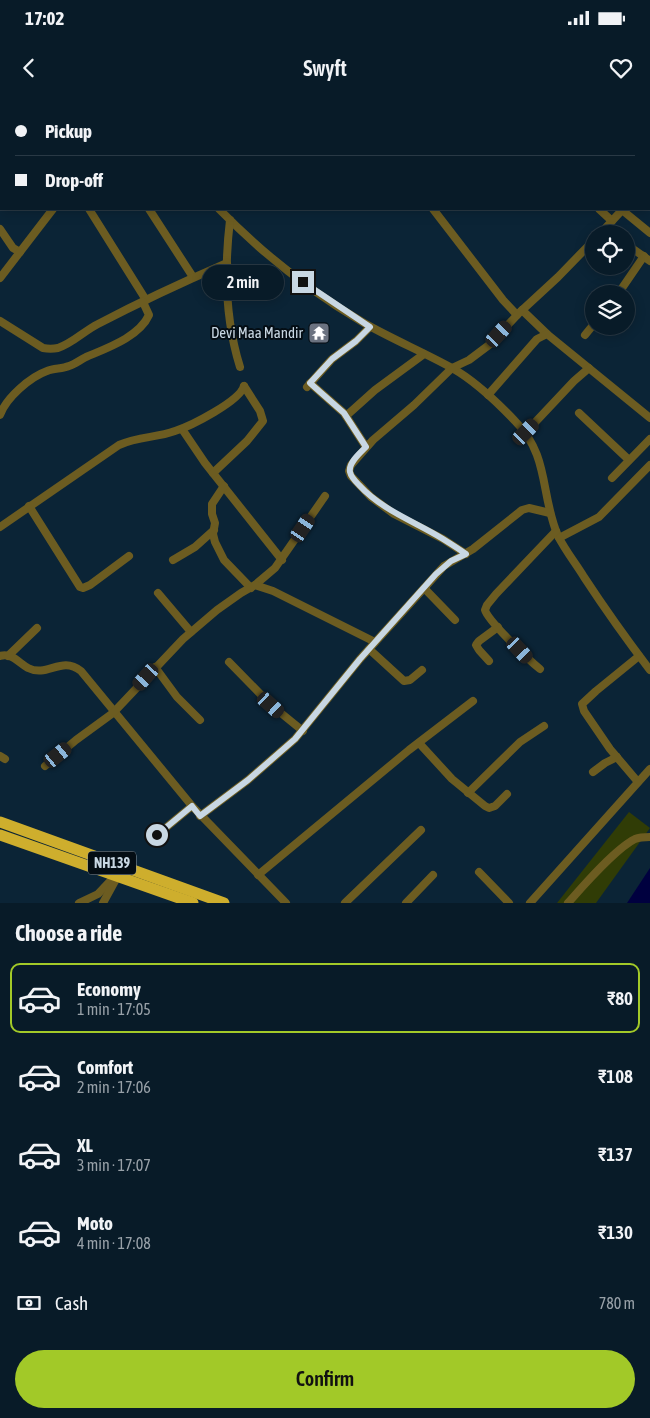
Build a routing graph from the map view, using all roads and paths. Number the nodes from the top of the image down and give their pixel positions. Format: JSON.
{"nodes":[{"id":1,"x":52,"y":210,"type":"edge"},
{"id":2,"x":90,"y":210,"type":"edge"},
{"id":3,"x":150,"y":210,"type":"edge"},
{"id":4,"x":220,"y":210,"type":"edge"},
{"id":5,"x":434,"y":210,"type":"edge"},
{"id":6,"x":601,"y":210,"type":"edge"},
{"id":7,"x":622,"y":210,"type":"edge"},
{"id":8,"x":624,"y":210,"type":"edge"},
{"id":9,"x":230,"y":220,"type":"junction"},
{"id":10,"x":612,"y":221,"type":"junction"},
{"id":11,"x":608,"y":225,"type":"edge"},
{"id":12,"x":0,"y":230,"type":"edge"},
{"id":13,"x":650,"y":232,"type":"edge"},
{"id":14,"x":585,"y":249,"type":"edge"},
{"id":15,"x":635,"y":250,"type":"edge"},
{"id":16,"x":20,"y":252,"type":"junction"},
{"id":17,"x":647,"y":258,"type":"edge"},
{"id":18,"x":226,"y":263,"type":"junction"},
{"id":19,"x":193,"y":277,"type":"junction"},
{"id":20,"x":0,"y":278,"type":"edge"},
{"id":21,"x":625,"y":285,"type":"edge"},
{"id":22,"x":144,"y":301,"type":"junction"},
{"id":23,"x":520,"y":312,"type":"junction"},
{"id":24,"x":0,"y":321,"type":"edge"},
{"id":25,"x":370,"y":327,"type":"junction"},
{"id":26,"x":547,"y":334,"type":"junction"},
{"id":27,"x":424,"y":354,"type":"junction"},
{"id":28,"x":240,"y":367,"type":"dead end"},
{"id":29,"x":452,"y":368,"type":"junction"},
{"id":30,"x":589,"y":368,"type":"junction"},
{"id":31,"x":488,"y":395,"type":"junction"},
{"id":32,"x":579,"y":413,"type":"dead end"},
{"id":33,"x":0,"y":415,"type":"edge"},
{"id":34,"x":346,"y":416,"type":"junction"},
{"id":35,"x":650,"y":417,"type":"edge"},
{"id":36,"x":182,"y":429,"type":"junction"},
{"id":37,"x":526,"y":432,"type":"junction"},
{"id":38,"x":650,"y":439,"type":"edge"},
{"id":39,"x":366,"y":447,"type":"junction"},
{"id":40,"x":629,"y":460,"type":"junction"},
{"id":41,"x":650,"y":465,"type":"edge"},
{"id":42,"x":214,"y":473,"type":"junction"},
{"id":43,"x":612,"y":478,"type":"dead end"},
{"id":44,"x":224,"y":486,"type":"junction"},
{"id":45,"x":325,"y":496,"type":"dead end"},
{"id":46,"x":29,"y":506,"type":"junction"},
{"id":47,"x":550,"y":513,"type":"junction"},
{"id":48,"x":0,"y":526,"type":"edge"},
{"id":49,"x":214,"y":530,"type":"junction"},
{"id":50,"x":558,"y":535,"type":"junction"},
{"id":51,"x":466,"y":554,"type":"junction"},
{"id":52,"x":129,"y":556,"type":"dead end"},
{"id":53,"x":173,"y":560,"type":"dead end"},
{"id":54,"x":282,"y":560,"type":"junction"},
{"id":55,"x":253,"y":587,"type":"junction"},
{"id":56,"x":424,"y":588,"type":"junction"},
{"id":57,"x":158,"y":593,"type":"dead end"},
{"id":58,"x":454,"y":620,"type":"dead end"},
{"id":59,"x":498,"y":627,"type":"junction"},
{"id":60,"x":37,"y":628,"type":"dead end"},
{"id":61,"x":191,"y":632,"type":"junction"},
{"id":62,"x":375,"y":642,"type":"junction"},
{"id":63,"x":369,"y":649,"type":"junction"},
{"id":64,"x":4,"y":656,"type":"edge"},
{"id":65,"x":639,"y":656,"type":"junction"},
{"id":66,"x":489,"y":661,"type":"dead end"},
{"id":67,"x":229,"y":662,"type":"dead end"},
{"id":68,"x":155,"y":667,"type":"junction"},
{"id":69,"x":540,"y":669,"type":"dead end"},
{"id":70,"x":422,"y":670,"type":"dead end"},
{"id":71,"x":650,"y":670,"type":"edge"},
{"id":72,"x":473,"y":701,"type":"dead end"},
{"id":73,"x":114,"y":713,"type":"junction"},
{"id":74,"x":200,"y":720,"type":"dead end"},
{"id":75,"x":544,"y":726,"type":"dead end"},
{"id":76,"x":303,"y":731,"type":"junction"},
{"id":77,"x":419,"y":743,"type":"junction"},
{"id":78,"x":616,"y":757,"type":"junction"},
{"id":79,"x":45,"y":766,"type":"dead end"},
{"id":80,"x":650,"y":768,"type":"edge"},
{"id":81,"x":593,"y":772,"type":"dead end"},
{"id":82,"x":638,"y":782,"type":"junction"},
{"id":83,"x":468,"y":793,"type":"junction"},
{"id":84,"x":507,"y":794,"type":"dead end"},
{"id":85,"x":192,"y":806,"type":"junction"},
{"id":86,"x":200,"y":816,"type":"junction"},
{"id":87,"x":0,"y":822,"type":"edge"},
{"id":88,"x":421,"y":830,"type":"dead end"},
{"id":89,"x":0,"y":834,"type":"edge"},
{"id":90,"x":157,"y":835,"type":"dead end"},
{"id":91,"x":650,"y":837,"type":"edge"},
{"id":92,"x":117,"y":872,"type":"junction"},
{"id":93,"x":479,"y":872,"type":"dead end"},
{"id":94,"x":258,"y":875,"type":"junction"},
{"id":95,"x":433,"y":876,"type":"dead end"},
{"id":96,"x":79,"y":903,"type":"edge"},
{"id":97,"x":103,"y":903,"type":"edge"},
{"id":98,"x":193,"y":903,"type":"edge"},
{"id":99,"x":224,"y":903,"type":"edge"},
{"id":100,"x":286,"y":903,"type":"edge"},
{"id":101,"x":345,"y":903,"type":"edge"},
{"id":102,"x":406,"y":903,"type":"edge"},
{"id":103,"x":509,"y":903,"type":"edge"},
{"id":104,"x":530,"y":903,"type":"edge"},
{"id":105,"x":568,"y":903,"type":"edge"}],
"edges":[{"from":1,"to":16,"type":"street"},
{"from":2,"to":22,"type":"street"},
{"from":3,"to":19,"type":"street"},
{"from":4,"to":9,"type":"street"},
{"from":5,"to":23,"type":"street"},
{"from":6,"to":10,"type":"street"},
{"from":7,"to":10,"type":"street"},
{"from":8,"to":13,"type":"street"},
{"from":9,"to":18,"type":"street"},
{"from":9,"to":25,"type":"street"},
{"from":10,"to":11,"type":"street"},
{"from":12,"to":16,"type":"street"},
{"from":14,"to":23,"type":"street"},
{"from":15,"to":17,"type":"street"},
{"from":16,"to":20,"type":"street"},
{"from":17,"to":21,"type":"street"},
{"from":18,"to":19,"type":"street"},
{"from":18,"to":28,"type":"street"},
{"from":19,"to":22,"type":"street"},
{"from":22,"to":24,"type":"street"},
{"from":22,"to":33,"type":"street"},
{"from":23,"to":26,"type":"street"},
{"from":23,"to":29,"type":"street"},
{"from":25,"to":27,"type":"street"},
{"from":25,"to":34,"type":"street"},
{"from":26,"to":30,"type":"street"},
{"from":26,"to":31,"type":"street"},
{"from":27,"to":29,"type":"street"},
{"from":27,"to":34,"type":"street"},
{"from":29,"to":31,"type":"street"},
{"from":29,"to":39,"type":"street"},
{"from":30,"to":35,"type":"street"},
{"from":30,"to":37,"type":"street"},
{"from":31,"to":37,"type":"street"},
{"from":32,"to":40,"type":"street"},
{"from":34,"to":39,"type":"street"},
{"from":36,"to":42,"type":"street"},
{"from":36,"to":42,"type":"street"},
{"from":36,"to":46,"type":"street"},
{"from":37,"to":47,"type":"street"},
{"from":38,"to":40,"type":"street"},
{"from":39,"to":51,"type":"street"},
{"from":40,"to":43,"type":"street"},
{"from":41,"to":50,"type":"street"},
{"from":42,"to":44,"type":"street"},
{"from":44,"to":49,"type":"street"},
{"from":44,"to":54,"type":"street"},
{"from":45,"to":54,"type":"street"},
{"from":46,"to":48,"type":"street"},
{"from":46,"to":52,"type":"street"},
{"from":47,"to":50,"type":"street"},
{"from":47,"to":51,"type":"street"},
{"from":49,"to":53,"type":"street"},
{"from":49,"to":55,"type":"street"},
{"from":50,"to":59,"type":"street"},
{"from":50,"to":65,"type":"street"},
{"from":51,"to":56,"type":"street"},
{"from":54,"to":55,"type":"street"},
{"from":55,"to":61,"type":"street"},
{"from":55,"to":62,"type":"street"},
{"from":56,"to":58,"type":"street"},
{"from":56,"to":62,"type":"street"},
{"from":57,"to":61,"type":"street"},
{"from":59,"to":66,"type":"street"},
{"from":59,"to":69,"type":"street"},
{"from":60,"to":64,"type":"street"},
{"from":61,"to":68,"type":"street"},
{"from":62,"to":63,"type":"street"},
{"from":63,"to":70,"type":"street"},
{"from":63,"to":76,"type":"street"},
{"from":64,"to":73,"type":"street"},
{"from":65,"to":71,"type":"street"},
{"from":65,"to":78,"type":"street"},
{"from":67,"to":76,"type":"street"},
{"from":68,"to":73,"type":"street"},
{"from":68,"to":74,"type":"street"},
{"from":72,"to":77,"type":"street"},
{"from":73,"to":79,"type":"street"},
{"from":73,"to":85,"type":"street"},
{"from":75,"to":83,"type":"street"},
{"from":76,"to":86,"type":"street"},
{"from":77,"to":83,"type":"street"},
{"from":77,"to":94,"type":"street"},
{"from":78,"to":81,"type":"street"},
{"from":78,"to":82,"type":"street"},
{"from":80,"to":82,"type":"street"},
{"from":82,"to":104,"type":"street"},
{"from":83,"to":84,"type":"street"},
{"from":85,"to":86,"type":"street"},
{"from":85,"to":90,"type":"street"},
{"from":86,"to":94,"type":"street"},
{"from":87,"to":92,"type":"highway","number":"NH139"},
{"from":88,"to":101,"type":"street"},
{"from":89,"to":92,"type":"highway","number":"NH139"},
{"from":91,"to":105,"type":"street"},
{"from":92,"to":96,"type":"street"},
{"from":92,"to":97,"type":"street"},
{"from":92,"to":98,"type":"highway","number":"NH139"},
{"from":92,"to":99,"type":"highway","number":"NH139"},
{"from":93,"to":103,"type":"street"},
{"from":94,"to":100,"type":"street"},
{"from":95,"to":102,"type":"street"}]}
